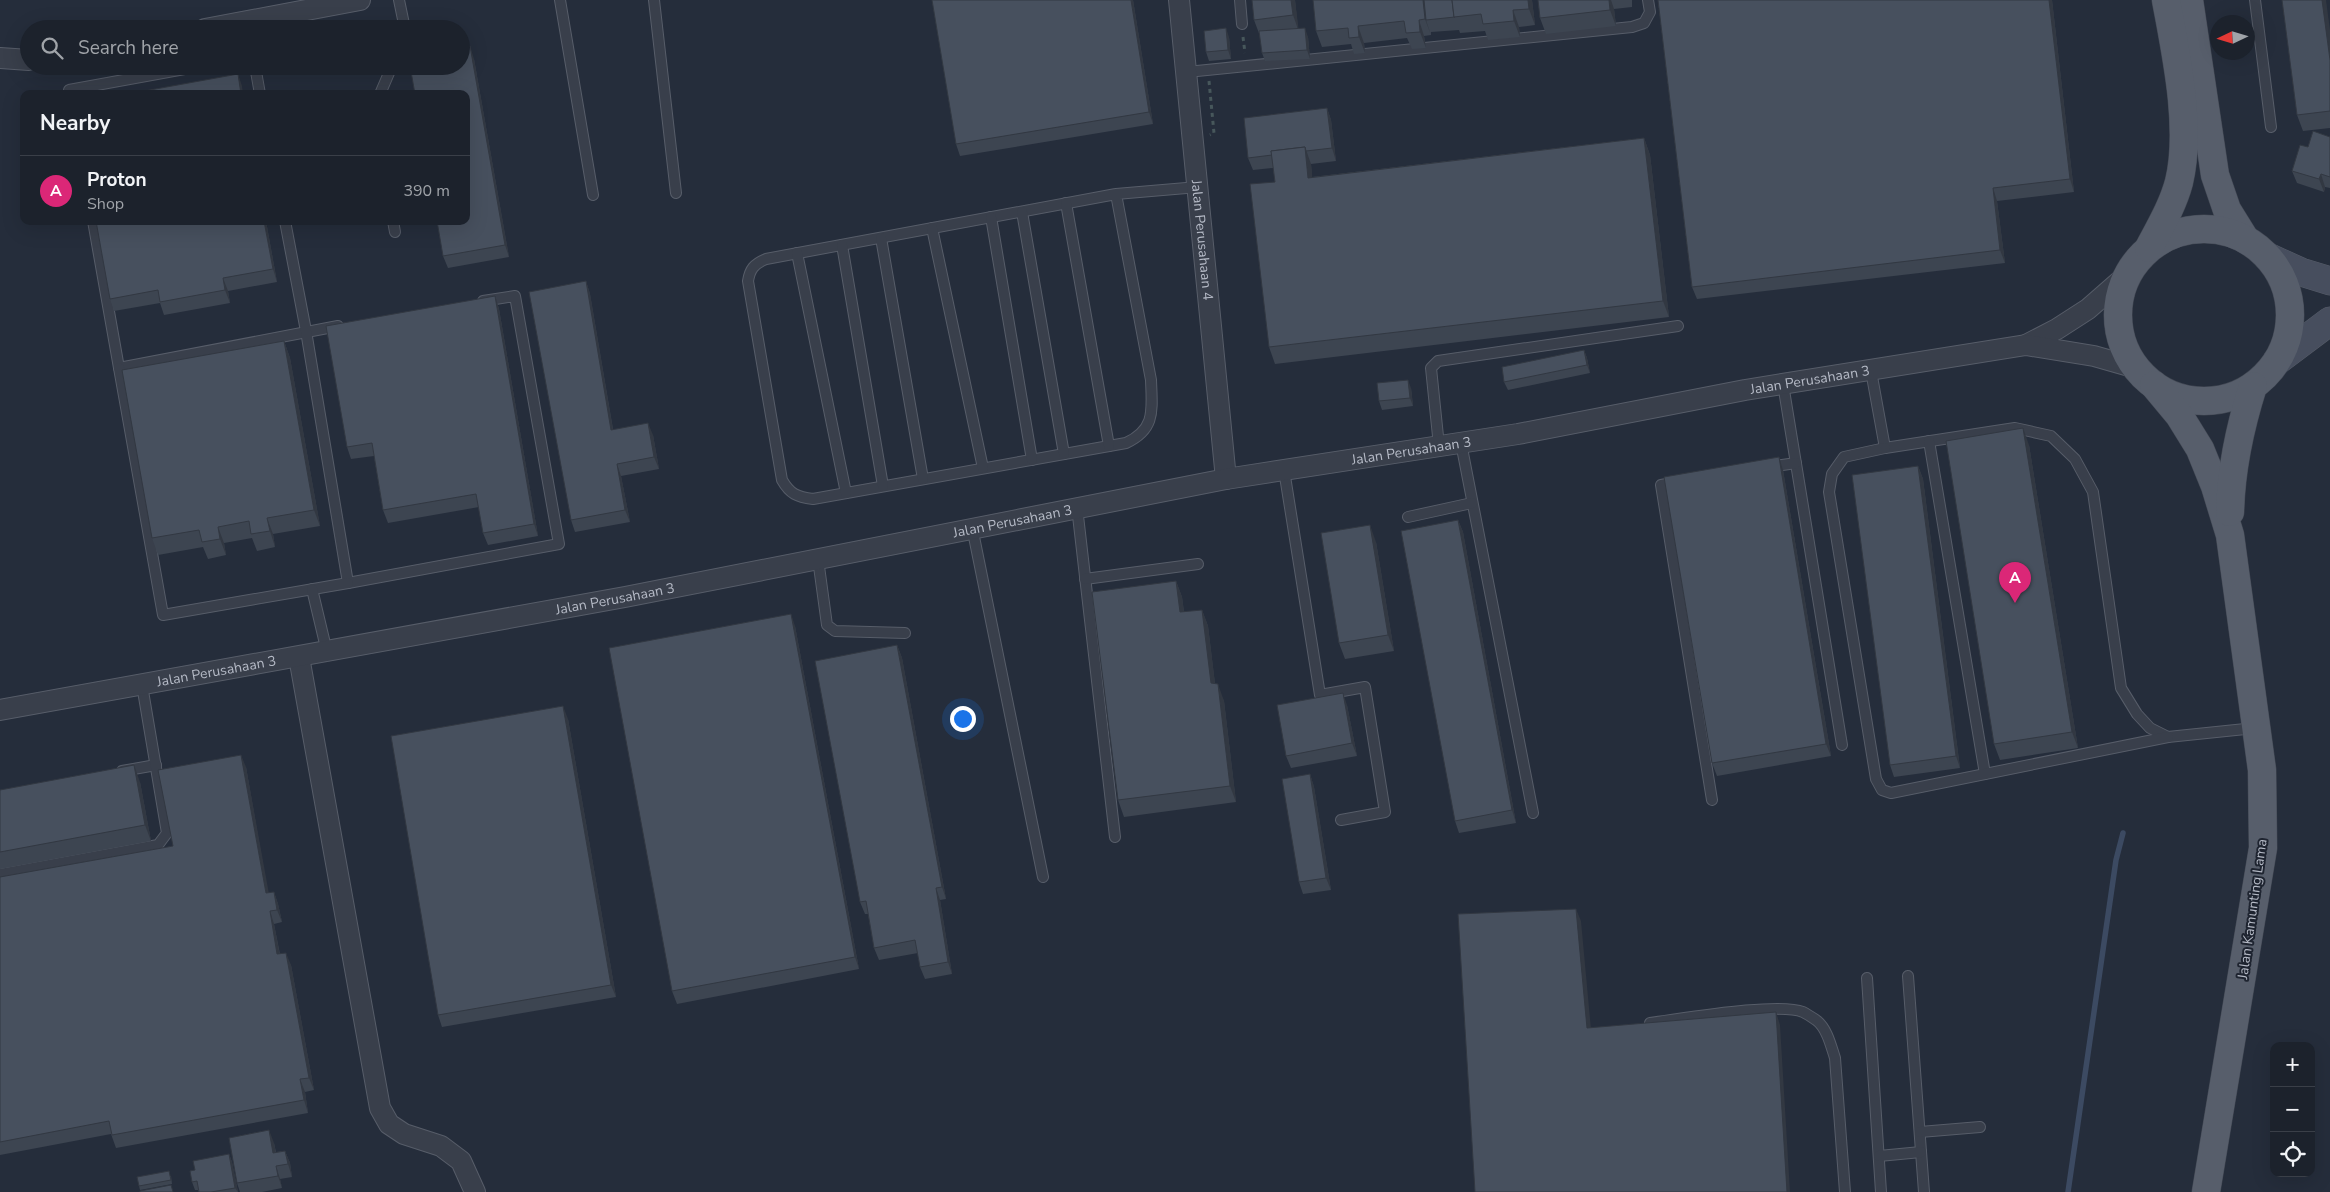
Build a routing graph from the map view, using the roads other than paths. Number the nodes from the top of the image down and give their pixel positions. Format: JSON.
{"nodes":[{"id":1,"x":360,"y":0,"type":"edge"},
{"id":2,"x":399,"y":0,"type":"edge"},
{"id":3,"x":560,"y":0,"type":"edge"},
{"id":4,"x":654,"y":0,"type":"edge"},
{"id":5,"x":1179,"y":0,"type":"edge"},
{"id":6,"x":1240,"y":0,"type":"edge"},
{"id":7,"x":1648,"y":0,"type":"edge"},
{"id":8,"x":2166,"y":0,"type":"edge"},
{"id":9,"x":2189,"y":0,"type":"edge"},
{"id":10,"x":2255,"y":0,"type":"edge"},
{"id":11,"x":253,"y":20,"type":"edge"},
{"id":12,"x":403,"y":20,"type":"edge"},
{"id":13,"x":1242,"y":24,"type":"road end"},
{"id":14,"x":0,"y":58,"type":"edge"},
{"id":15,"x":20,"y":59,"type":"edge"},
{"id":16,"x":1187,"y":72,"type":"junction"},
{"id":17,"x":152,"y":75,"type":"edge"},
{"id":18,"x":257,"y":75,"type":"edge"},
{"id":19,"x":388,"y":75,"type":"edge"},
{"id":20,"x":69,"y":90,"type":"edge"},
{"id":21,"x":259,"y":90,"type":"edge"},
{"id":22,"x":382,"y":90,"type":"edge"},
{"id":23,"x":2271,"y":127,"type":"dead end"},
{"id":24,"x":1198,"y":187,"type":"junction"},
{"id":25,"x":676,"y":193,"type":"dead end"},
{"id":26,"x":1116,"y":194,"type":"junction"},
{"id":27,"x":593,"y":195,"type":"dead end"},
{"id":28,"x":1066,"y":204,"type":"junction"},
{"id":29,"x":1022,"y":212,"type":"junction"},
{"id":30,"x":991,"y":217,"type":"junction"},
{"id":31,"x":93,"y":225,"type":"edge"},
{"id":32,"x":286,"y":225,"type":"edge"},
{"id":33,"x":932,"y":228,"type":"junction"},
{"id":34,"x":881,"y":238,"type":"junction"},
{"id":35,"x":2244,"y":239,"type":"junction"},
{"id":36,"x":842,"y":245,"type":"junction"},
{"id":37,"x":2149,"y":248,"type":"junction"},
{"id":38,"x":796,"y":253,"type":"junction"},
{"id":39,"x":2268,"y":257,"type":"junction"},
{"id":40,"x":2128,"y":274,"type":"junction"},
{"id":41,"x":2330,"y":281,"type":"edge"},
{"id":42,"x":476,"y":302,"type":"edge"},
{"id":43,"x":2330,"y":321,"type":"edge"},
{"id":44,"x":353,"y":323,"type":"edge"},
{"id":45,"x":1678,"y":326,"type":"dead end"},
{"id":46,"x":306,"y":332,"type":"junction"},
{"id":47,"x":2026,"y":345,"type":"junction"},
{"id":48,"x":2277,"y":361,"type":"junction"},
{"id":49,"x":119,"y":368,"type":"junction"},
{"id":50,"x":1872,"y":371,"type":"junction"},
{"id":51,"x":2145,"y":377,"type":"junction"},
{"id":52,"x":1783,"y":384,"type":"junction"},
{"id":53,"x":2253,"y":386,"type":"junction"},
{"id":54,"x":1929,"y":441,"type":"junction"},
{"id":55,"x":1461,"y":443,"type":"junction"},
{"id":56,"x":1109,"y":446,"type":"junction"},
{"id":57,"x":1439,"y":446,"type":"junction"},
{"id":58,"x":1885,"y":448,"type":"junction"},
{"id":59,"x":1064,"y":454,"type":"junction"},
{"id":60,"x":1032,"y":460,"type":"junction"},
{"id":61,"x":1796,"y":463,"type":"junction"},
{"id":62,"x":983,"y":468,"type":"junction"},
{"id":63,"x":1757,"y":469,"type":"edge"},
{"id":64,"x":1284,"y":470,"type":"junction"},
{"id":65,"x":923,"y":479,"type":"junction"},
{"id":66,"x":1226,"y":479,"type":"junction"},
{"id":67,"x":1690,"y":480,"type":"edge"},
{"id":68,"x":883,"y":486,"type":"junction"},
{"id":69,"x":846,"y":493,"type":"junction"},
{"id":70,"x":1472,"y":503,"type":"junction"},
{"id":71,"x":1077,"y":507,"type":"junction"},
{"id":72,"x":1408,"y":517,"type":"dead end"},
{"id":73,"x":972,"y":528,"type":"junction"},
{"id":74,"x":2230,"y":536,"type":"junction"},
{"id":75,"x":818,"y":558,"type":"junction"},
{"id":76,"x":1198,"y":564,"type":"dead end"},
{"id":77,"x":1085,"y":579,"type":"junction"},
{"id":78,"x":348,"y":583,"type":"junction"},
{"id":79,"x":312,"y":589,"type":"junction"},
{"id":80,"x":905,"y":633,"type":"dead end"},
{"id":81,"x":326,"y":652,"type":"junction"},
{"id":82,"x":298,"y":657,"type":"junction"},
{"id":83,"x":142,"y":685,"type":"junction"},
{"id":84,"x":0,"y":710,"type":"edge"},
{"id":85,"x":2258,"y":728,"type":"junction"},
{"id":86,"x":2168,"y":737,"type":"junction"},
{"id":87,"x":1842,"y":745,"type":"dead end"},
{"id":88,"x":156,"y":765,"type":"junction"},
{"id":89,"x":107,"y":774,"type":"edge"},
{"id":90,"x":1984,"y":774,"type":"junction"},
{"id":91,"x":1712,"y":800,"type":"dead end"},
{"id":92,"x":1533,"y":813,"type":"dead end"},
{"id":93,"x":1341,"y":820,"type":"dead end"},
{"id":94,"x":1114,"y":837,"type":"dead end"},
{"id":95,"x":0,"y":874,"type":"edge"},
{"id":96,"x":1043,"y":877,"type":"dead end"},
{"id":97,"x":1908,"y":976,"type":"dead end"},
{"id":98,"x":1867,"y":978,"type":"dead end"},
{"id":99,"x":1637,"y":1025,"type":"edge"},
{"id":100,"x":1980,"y":1127,"type":"dead end"},
{"id":101,"x":1920,"y":1132,"type":"junction"},
{"id":102,"x":1921,"y":1152,"type":"junction"},
{"id":103,"x":1879,"y":1156,"type":"junction"},
{"id":104,"x":475,"y":1192,"type":"edge"},
{"id":105,"x":1845,"y":1192,"type":"edge"},
{"id":106,"x":1882,"y":1192,"type":"edge"},
{"id":107,"x":1924,"y":1192,"type":"edge"},
{"id":108,"x":2206,"y":1192,"type":"edge"}],
"edges":[{"from":1,"to":11,"type":"street"},
{"from":2,"to":12,"type":"lane"},
{"from":3,"to":27,"type":"lane"},
{"from":4,"to":25,"type":"lane"},
{"from":5,"to":16,"type":"street","name":"Jalan Perusahaan 4"},
{"from":6,"to":13,"type":"lane"},
{"from":7,"to":16,"type":"lane"},
{"from":8,"to":37,"type":"main road"},
{"from":9,"to":35,"type":"main road"},
{"from":10,"to":23,"type":"lane"},
{"from":14,"to":15,"type":"street"},
{"from":16,"to":24,"type":"street","name":"Jalan Perusahaan 4"},
{"from":17,"to":20,"type":"lane"},
{"from":18,"to":21,"type":"lane"},
{"from":19,"to":22,"type":"lane"},
{"from":24,"to":26,"type":"lane"},
{"from":24,"to":66,"type":"street","name":"Jalan Perusahaan 4"},
{"from":26,"to":28,"type":"lane"},
{"from":26,"to":56,"type":"lane"},
{"from":28,"to":29,"type":"lane"},
{"from":28,"to":56,"type":"lane"},
{"from":29,"to":30,"type":"lane"},
{"from":29,"to":59,"type":"lane"},
{"from":30,"to":33,"type":"lane"},
{"from":30,"to":60,"type":"lane"},
{"from":31,"to":49,"type":"lane"},
{"from":32,"to":46,"type":"lane"},
{"from":33,"to":34,"type":"lane"},
{"from":33,"to":62,"type":"lane"},
{"from":34,"to":36,"type":"lane"},
{"from":34,"to":65,"type":"lane"},
{"from":35,"to":37,"type":"main road"},
{"from":35,"to":39,"type":"main road"},
{"from":36,"to":38,"type":"lane"},
{"from":36,"to":68,"type":"lane"},
{"from":37,"to":40,"type":"main road"},
{"from":38,"to":69,"type":"lane"},
{"from":38,"to":69,"type":"lane"},
{"from":39,"to":41,"type":"street"},
{"from":39,"to":48,"type":"main road"},
{"from":40,"to":47,"type":"street"},
{"from":40,"to":51,"type":"main road"},
{"from":42,"to":78,"type":"lane"},
{"from":43,"to":48,"type":"street"},
{"from":44,"to":46,"type":"lane"},
{"from":45,"to":57,"type":"lane"},
{"from":46,"to":49,"type":"lane"},
{"from":46,"to":78,"type":"lane"},
{"from":47,"to":50,"type":"street","name":"Jalan Perusahaan 3"},
{"from":47,"to":51,"type":"street"},
{"from":48,"to":53,"type":"main road"},
{"from":49,"to":79,"type":"lane"},
{"from":50,"to":52,"type":"street","name":"Jalan Perusahaan 3"},
{"from":50,"to":58,"type":"lane"},
{"from":51,"to":53,"type":"main road"},
{"from":51,"to":74,"type":"main road"},
{"from":52,"to":55,"type":"street","name":"Jalan Perusahaan 3"},
{"from":52,"to":61,"type":"lane"},
{"from":53,"to":74,"type":"main road"},
{"from":54,"to":58,"type":"lane"},
{"from":54,"to":86,"type":"lane"},
{"from":54,"to":90,"type":"lane"},
{"from":55,"to":57,"type":"street","name":"Jalan Perusahaan 3"},
{"from":55,"to":70,"type":"lane"},
{"from":56,"to":59,"type":"lane"},
{"from":57,"to":64,"type":"street","name":"Jalan Perusahaan 3"},
{"from":58,"to":90,"type":"lane"},
{"from":59,"to":60,"type":"lane"},
{"from":60,"to":62,"type":"lane"},
{"from":61,"to":63,"type":"lane"},
{"from":61,"to":87,"type":"lane"},
{"from":62,"to":65,"type":"lane"},
{"from":64,"to":66,"type":"street","name":"Jalan Perusahaan 3"},
{"from":64,"to":93,"type":"lane"},
{"from":65,"to":68,"type":"lane"},
{"from":66,"to":71,"type":"street","name":"Jalan Perusahaan 3"},
{"from":67,"to":91,"type":"lane"},
{"from":68,"to":69,"type":"lane"},
{"from":70,"to":72,"type":"lane"},
{"from":70,"to":92,"type":"lane"},
{"from":71,"to":73,"type":"street","name":"Jalan Perusahaan 3"},
{"from":71,"to":77,"type":"lane"},
{"from":73,"to":75,"type":"street","name":"Jalan Perusahaan 3"},
{"from":73,"to":96,"type":"lane"},
{"from":74,"to":85,"type":"main road","name":"Jalan Kamunting Lama"},
{"from":75,"to":80,"type":"lane"},
{"from":75,"to":81,"type":"street","name":"Jalan Perusahaan 3"},
{"from":76,"to":77,"type":"lane"},
{"from":77,"to":94,"type":"lane"},
{"from":78,"to":79,"type":"lane"},
{"from":79,"to":81,"type":"lane"},
{"from":81,"to":82,"type":"street","name":"Jalan Perusahaan 3"},
{"from":82,"to":83,"type":"street","name":"Jalan Perusahaan 3"},
{"from":82,"to":104,"type":"street"},
{"from":83,"to":84,"type":"street","name":"Jalan Perusahaan 3"},
{"from":83,"to":88,"type":"lane"},
{"from":85,"to":86,"type":"lane"},
{"from":85,"to":108,"type":"main road","name":"Jalan Kamunting Lama"},
{"from":86,"to":90,"type":"lane"},
{"from":88,"to":89,"type":"lane"},
{"from":88,"to":95,"type":"lane"},
{"from":97,"to":101,"type":"lane"},
{"from":98,"to":103,"type":"lane"},
{"from":99,"to":105,"type":"lane"},
{"from":100,"to":101,"type":"lane"},
{"from":101,"to":102,"type":"lane"},
{"from":102,"to":103,"type":"lane"},
{"from":102,"to":107,"type":"lane"},
{"from":103,"to":106,"type":"lane"}]}
